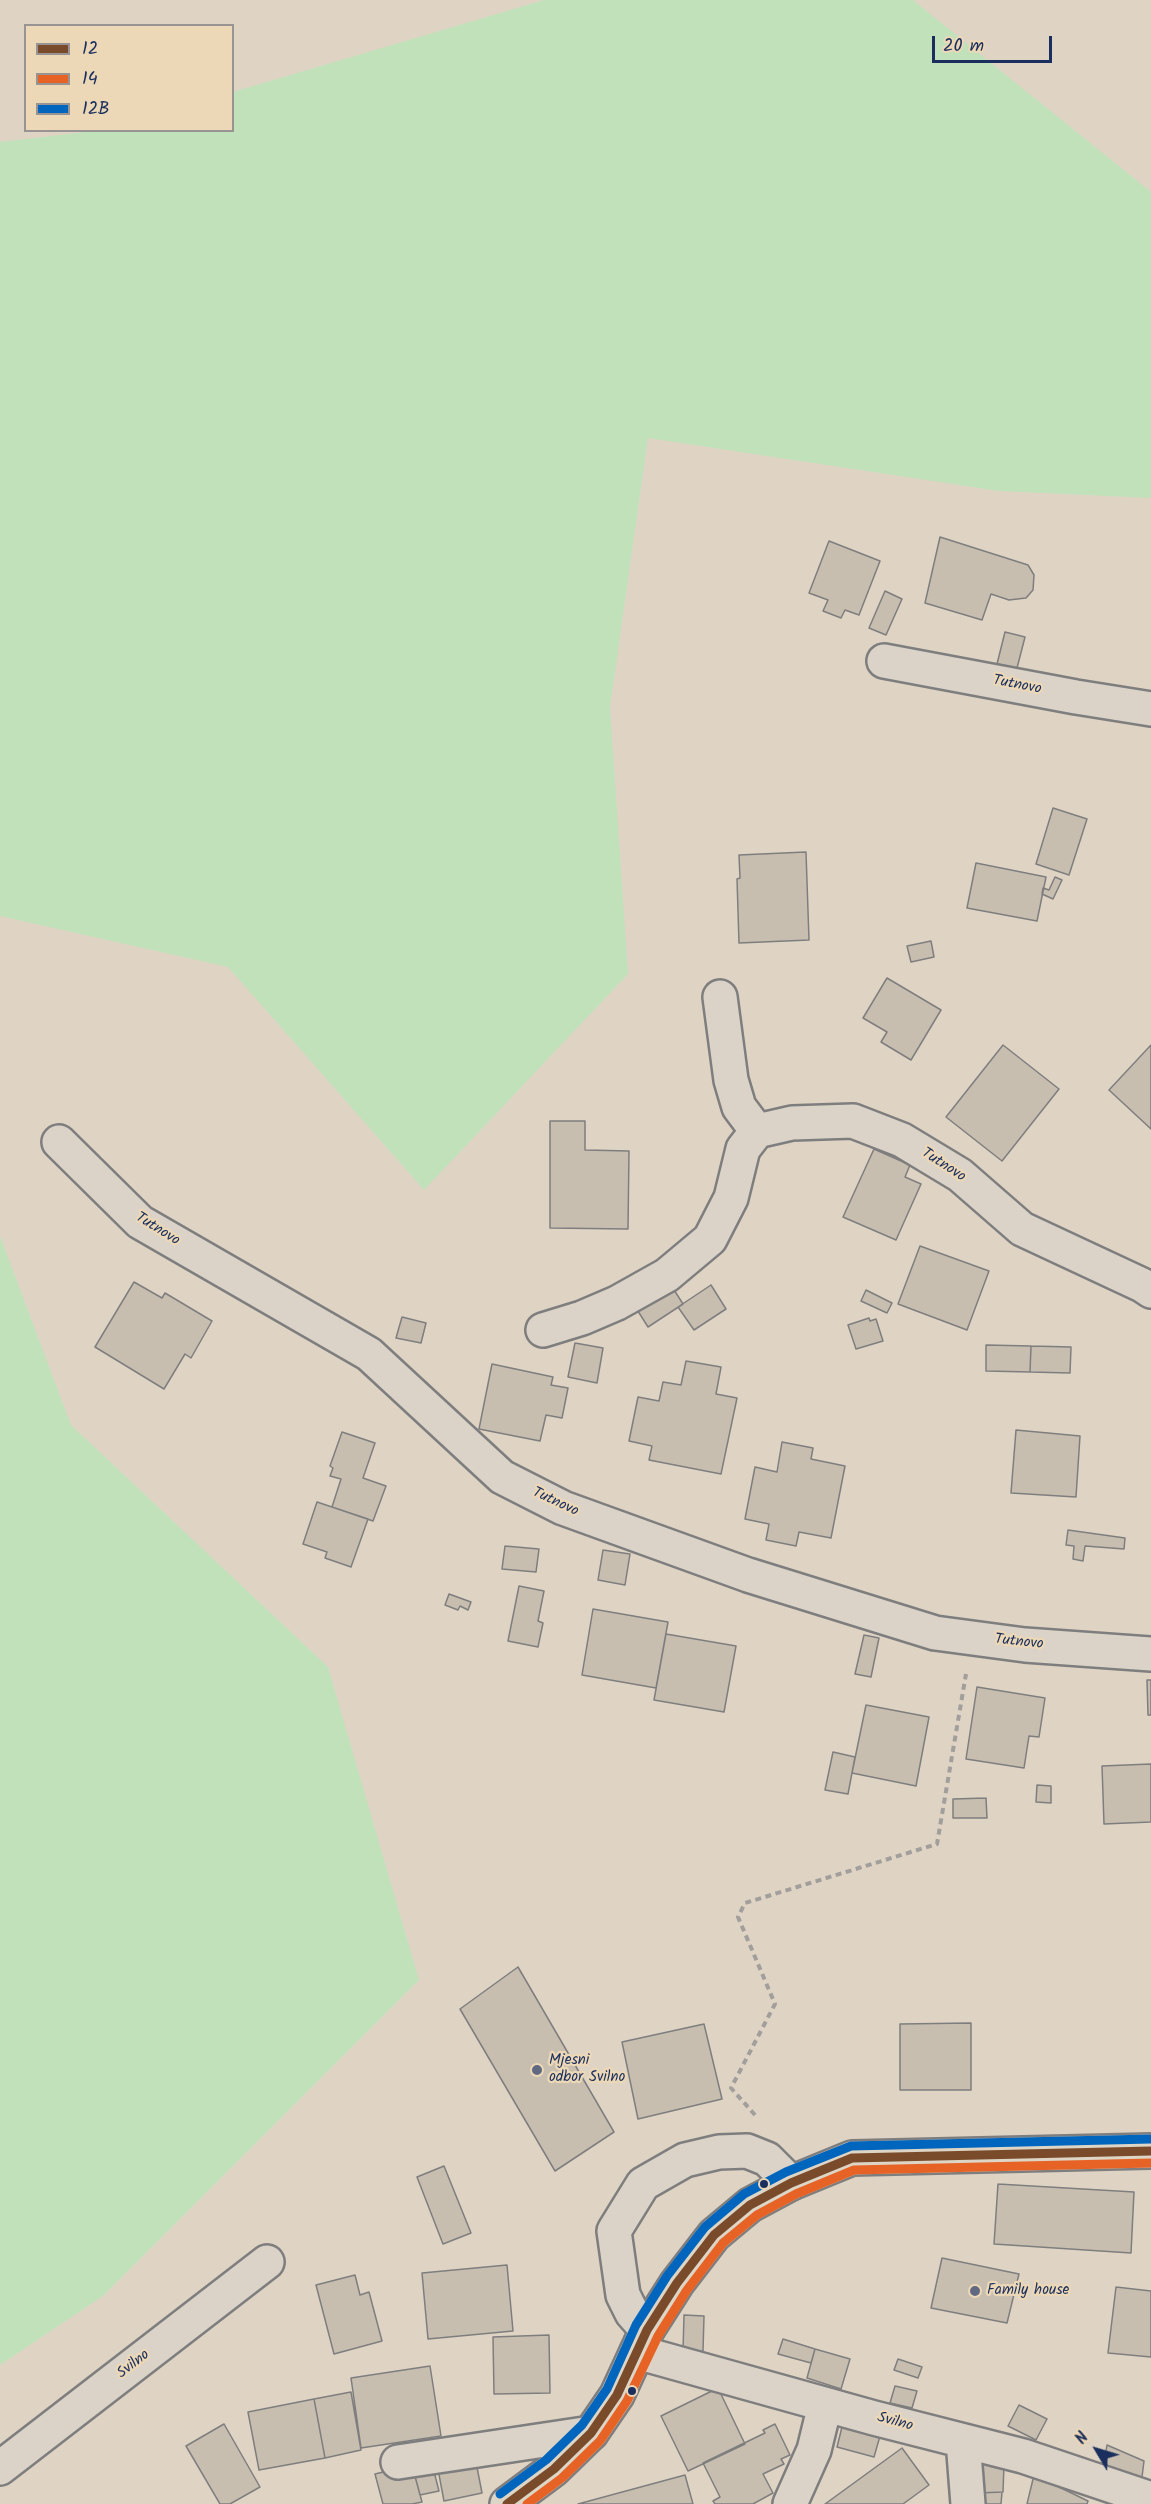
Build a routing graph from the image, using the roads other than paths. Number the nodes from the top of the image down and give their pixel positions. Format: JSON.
{"nodes":[{"id":1,"x":884,"y":661,"type":"dead end"},
{"id":2,"x":1151,"y":709,"type":"edge"},
{"id":3,"x":720,"y":997,"type":"dead end"},
{"id":4,"x":757,"y":1131,"type":"junction"},
{"id":5,"x":59,"y":1142,"type":"dead end"},
{"id":6,"x":1148,"y":1283,"type":"edge"},
{"id":7,"x":543,"y":1330,"type":"dead end"},
{"id":8,"x":1151,"y":1654,"type":"edge"},
{"id":9,"x":1151,"y":2151,"type":"edge"},
{"id":10,"x":791,"y":2183,"type":"junction"},
{"id":11,"x":267,"y":2262,"type":"dead end"},
{"id":12,"x":642,"y":2341,"type":"junction"},
{"id":13,"x":825,"y":2405,"type":"junction"},
{"id":14,"x":591,"y":2433,"type":"junction"},
{"id":15,"x":963,"y":2441,"type":"junction"},
{"id":16,"x":398,"y":2462,"type":"dead end"},
{"id":17,"x":0,"y":2468,"type":"edge"},
{"id":18,"x":1151,"y":2499,"type":"edge"},
{"id":19,"x":507,"y":2504,"type":"edge"},
{"id":20,"x":790,"y":2504,"type":"edge"},
{"id":21,"x":968,"y":2504,"type":"edge"}],
"edges":[{"from":1,"to":2,"type":"street","name":"Tutnovo"},
{"from":3,"to":4,"type":"street"},
{"from":4,"to":6,"type":"street","name":"Tutnovo"},
{"from":4,"to":7,"type":"street"},
{"from":5,"to":8,"type":"street","name":"Tutnovo"},
{"from":9,"to":10,"type":"main road"},
{"from":10,"to":12,"type":"main road"},
{"from":10,"to":12,"type":"street"},
{"from":11,"to":17,"type":"street","name":"Svilno"},
{"from":12,"to":13,"type":"street","name":"Svilno"},
{"from":12,"to":14,"type":"main road"},
{"from":13,"to":15,"type":"street","name":"Svilno"},
{"from":13,"to":20,"type":"street"},
{"from":14,"to":16,"type":"street"},
{"from":14,"to":19,"type":"main road"},
{"from":15,"to":18,"type":"street","name":"Svilno"},
{"from":15,"to":21,"type":"street"}]}
